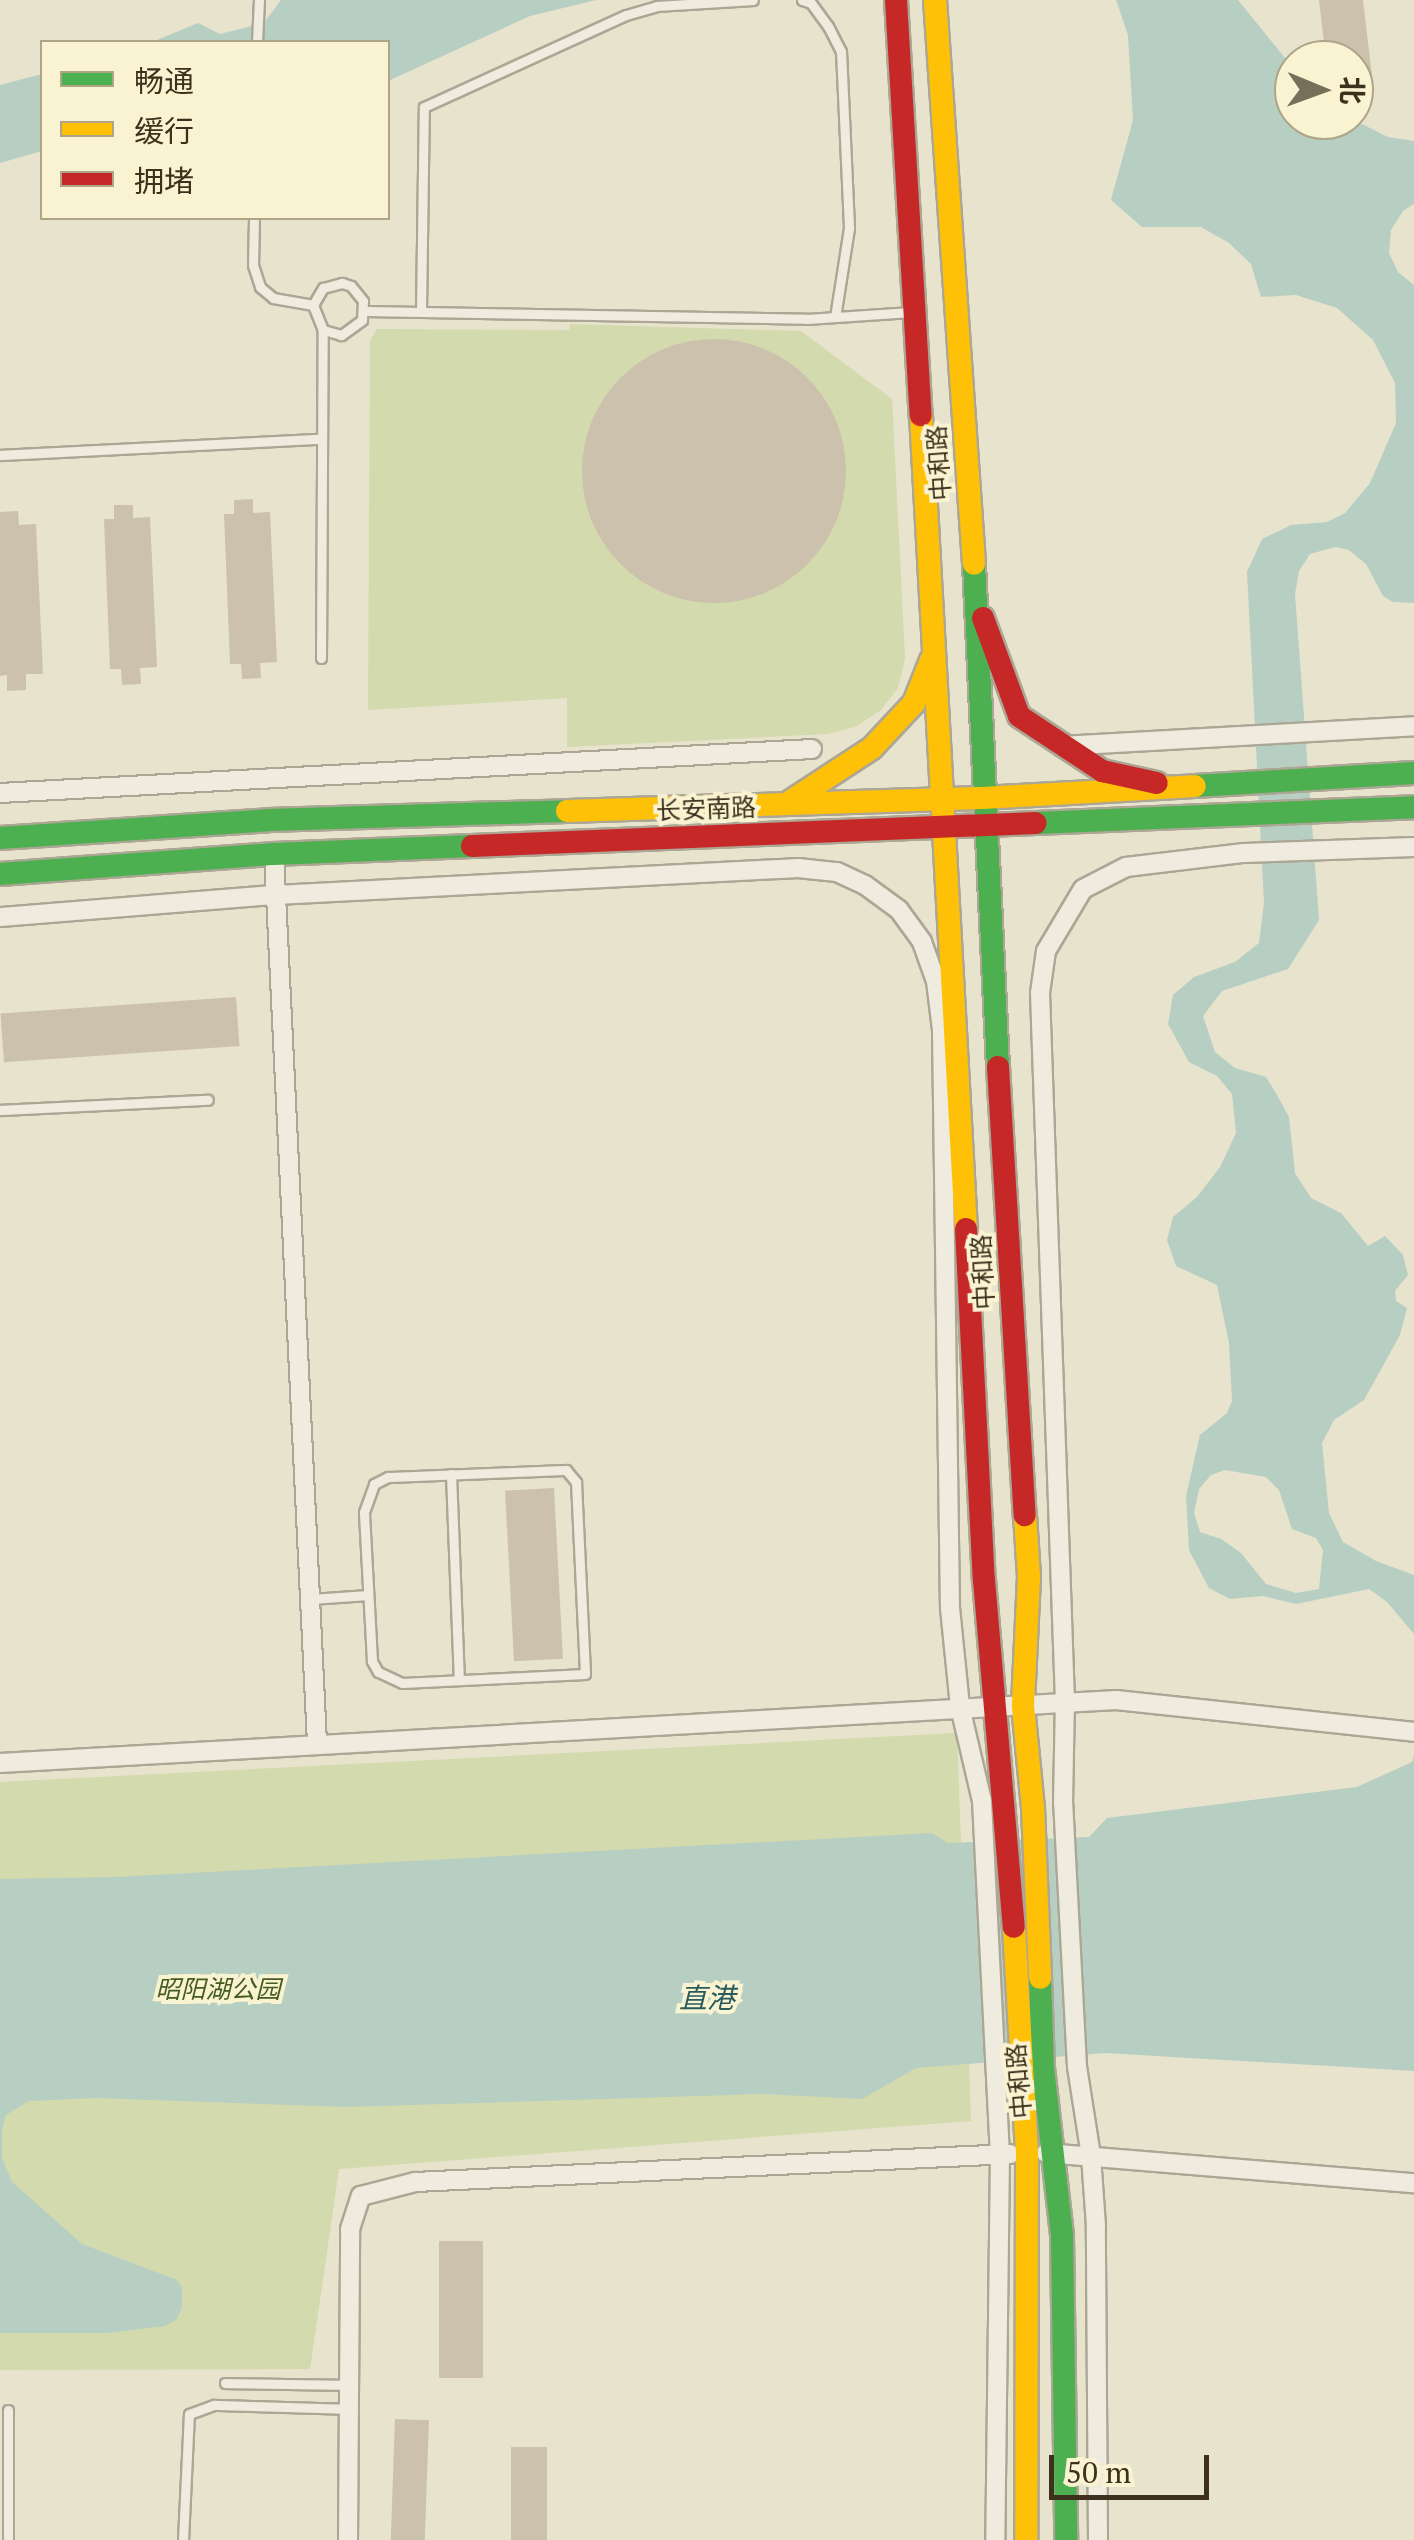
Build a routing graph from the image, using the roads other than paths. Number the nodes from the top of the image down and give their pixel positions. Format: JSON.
{"nodes":[{"id":1,"x":259,"y":0,"type":"edge"},
{"id":2,"x":753,"y":0,"type":"edge"},
{"id":3,"x":802,"y":0,"type":"edge"},
{"id":4,"x":896,"y":0,"type":"edge"},
{"id":5,"x":935,"y":0,"type":"edge"},
{"id":6,"x":257,"y":40,"type":"edge"},
{"id":7,"x":254,"y":220,"type":"edge"},
{"id":8,"x":314,"y":305,"type":"junction"},
{"id":9,"x":365,"y":311,"type":"junction"},
{"id":10,"x":421,"y":312,"type":"junction"},
{"id":11,"x":912,"y":312,"type":"junction"},
{"id":12,"x":836,"y":317,"type":"junction"},
{"id":13,"x":324,"y":330,"type":"junction"},
{"id":14,"x":321,"y":439,"type":"junction"},
{"id":15,"x":0,"y":455,"type":"edge"},
{"id":16,"x":976,"y":598,"type":"junction"},
{"id":17,"x":935,"y":636,"type":"junction"},
{"id":18,"x":320,"y":658,"type":"dead end"},
{"id":19,"x":1414,"y":726,"type":"edge"},
{"id":20,"x":1061,"y":746,"type":"junction"},
{"id":21,"x":812,"y":749,"type":"dead end"},
{"id":22,"x":1414,"y":773,"type":"edge"},
{"id":23,"x":1176,"y":788,"type":"junction"},
{"id":24,"x":0,"y":793,"type":"edge"},
{"id":25,"x":944,"y":798,"type":"junction"},
{"id":26,"x":982,"y":798,"type":"junction"},
{"id":27,"x":788,"y":803,"type":"junction"},
{"id":28,"x":1414,"y":807,"type":"edge"},
{"id":29,"x":946,"y":826,"type":"junction"},
{"id":30,"x":984,"y":826,"type":"junction"},
{"id":31,"x":0,"y":838,"type":"edge"},
{"id":32,"x":1414,"y":847,"type":"edge"},
{"id":33,"x":274,"y":854,"type":"junction"},
{"id":34,"x":0,"y":874,"type":"edge"},
{"id":35,"x":276,"y":895,"type":"junction"},
{"id":36,"x":0,"y":916,"type":"edge"},
{"id":37,"x":208,"y":1100,"type":"dead end"},
{"id":38,"x":0,"y":1110,"type":"edge"},
{"id":39,"x":451,"y":1474,"type":"junction"},
{"id":40,"x":368,"y":1595,"type":"junction"},
{"id":41,"x":310,"y":1600,"type":"junction"},
{"id":42,"x":459,"y":1680,"type":"junction"},
{"id":43,"x":1065,"y":1702,"type":"junction"},
{"id":44,"x":998,"y":1706,"type":"junction"},
{"id":45,"x":1023,"y":1706,"type":"junction"},
{"id":46,"x":960,"y":1707,"type":"junction"},
{"id":47,"x":1414,"y":1732,"type":"edge"},
{"id":48,"x":316,"y":1744,"type":"junction"},
{"id":49,"x":0,"y":1763,"type":"edge"},
{"id":50,"x":1032,"y":2070,"type":"junction"},
{"id":51,"x":1027,"y":2152,"type":"junction"},
{"id":52,"x":1053,"y":2153,"type":"junction"},
{"id":53,"x":1000,"y":2154,"type":"junction"},
{"id":54,"x":1091,"y":2156,"type":"junction"},
{"id":55,"x":1414,"y":2183,"type":"edge"},
{"id":56,"x":225,"y":2382,"type":"dead end"},
{"id":57,"x":349,"y":2385,"type":"junction"},
{"id":58,"x":349,"y":2409,"type":"junction"},
{"id":59,"x":8,"y":2410,"type":"dead end"},
{"id":60,"x":8,"y":2540,"type":"edge"},
{"id":61,"x":183,"y":2540,"type":"edge"},
{"id":62,"x":348,"y":2540,"type":"edge"},
{"id":63,"x":995,"y":2540,"type":"edge"},
{"id":64,"x":1026,"y":2540,"type":"edge"},
{"id":65,"x":1066,"y":2540,"type":"edge"},
{"id":66,"x":1098,"y":2540,"type":"edge"}],
"edges":[{"from":1,"to":6,"type":"lane"},
{"from":2,"to":10,"type":"lane"},
{"from":3,"to":12,"type":"lane"},
{"from":4,"to":11,"type":"main road","name":"中和路"},
{"from":5,"to":16,"type":"main road","name":"中和路"},
{"from":7,"to":8,"type":"lane"},
{"from":8,"to":9,"type":"lane"},
{"from":8,"to":13,"type":"lane"},
{"from":9,"to":10,"type":"lane"},
{"from":9,"to":13,"type":"lane"},
{"from":10,"to":12,"type":"lane"},
{"from":11,"to":12,"type":"lane"},
{"from":11,"to":17,"type":"main road","name":"中和路"},
{"from":13,"to":14,"type":"lane"},
{"from":14,"to":15,"type":"lane"},
{"from":14,"to":18,"type":"lane"},
{"from":16,"to":20,"type":"main road"},
{"from":16,"to":26,"type":"main road","name":"中和路"},
{"from":17,"to":25,"type":"main road","name":"中和路"},
{"from":17,"to":27,"type":"main road"},
{"from":19,"to":20,"type":"street"},
{"from":20,"to":23,"type":"main road"},
{"from":21,"to":24,"type":"street"},
{"from":22,"to":23,"type":"main road","name":"长安南路"},
{"from":23,"to":26,"type":"main road","name":"长安南路"},
{"from":25,"to":26,"type":"main road","name":"长安南路"},
{"from":25,"to":27,"type":"main road","name":"长安南路"},
{"from":25,"to":29,"type":"main road","name":"中和路"},
{"from":26,"to":30,"type":"main road","name":"中和路"},
{"from":27,"to":31,"type":"main road","name":"长安南路"},
{"from":28,"to":30,"type":"main road","name":"长安南路"},
{"from":29,"to":30,"type":"main road","name":"长安南路"},
{"from":29,"to":33,"type":"main road","name":"长安南路"},
{"from":29,"to":44,"type":"main road","name":"中和路"},
{"from":30,"to":45,"type":"main road","name":"中和路"},
{"from":32,"to":43,"type":"street"},
{"from":33,"to":34,"type":"main road","name":"长安南路"},
{"from":33,"to":35,"type":"street"},
{"from":35,"to":36,"type":"street"},
{"from":35,"to":41,"type":"street"},
{"from":35,"to":46,"type":"street"},
{"from":37,"to":38,"type":"lane"},
{"from":39,"to":40,"type":"lane"},
{"from":39,"to":42,"type":"lane"},
{"from":39,"to":42,"type":"lane"},
{"from":40,"to":41,"type":"lane"},
{"from":40,"to":42,"type":"lane"},
{"from":41,"to":48,"type":"street"},
{"from":43,"to":45,"type":"street"},
{"from":43,"to":47,"type":"street"},
{"from":43,"to":54,"type":"street"},
{"from":44,"to":45,"type":"street"},
{"from":44,"to":46,"type":"street"},
{"from":44,"to":50,"type":"main road","name":"中和路"},
{"from":45,"to":50,"type":"main road","name":"中和路"},
{"from":46,"to":48,"type":"street"},
{"from":46,"to":53,"type":"street"},
{"from":48,"to":49,"type":"street"},
{"from":50,"to":51,"type":"main road","name":"中和路"},
{"from":50,"to":52,"type":"main road","name":"中和路"},
{"from":51,"to":52,"type":"street"},
{"from":51,"to":53,"type":"street"},
{"from":51,"to":64,"type":"main road","name":"中和路"},
{"from":52,"to":54,"type":"street"},
{"from":52,"to":65,"type":"main road","name":"中和路"},
{"from":53,"to":57,"type":"street"},
{"from":53,"to":63,"type":"street"},
{"from":54,"to":55,"type":"street"},
{"from":54,"to":66,"type":"street"},
{"from":56,"to":57,"type":"lane"},
{"from":57,"to":58,"type":"street"},
{"from":58,"to":61,"type":"lane"},
{"from":58,"to":62,"type":"street"},
{"from":59,"to":60,"type":"lane"}]}
